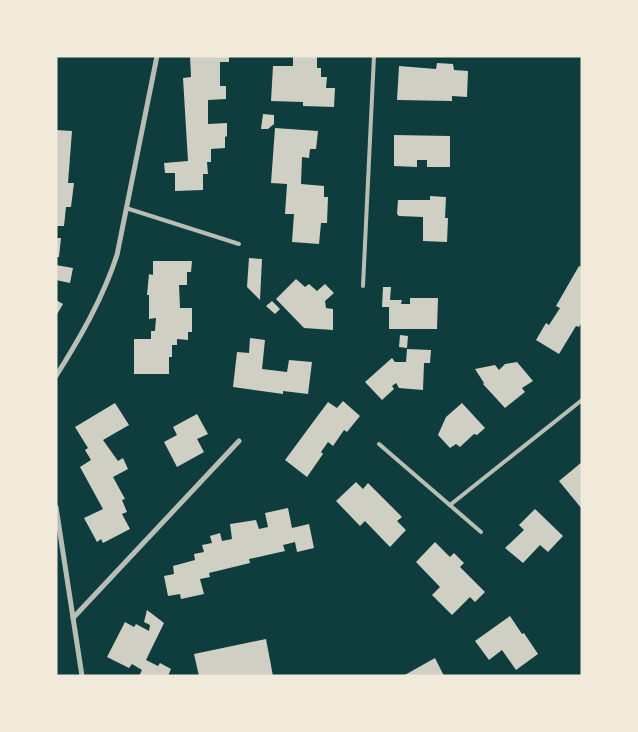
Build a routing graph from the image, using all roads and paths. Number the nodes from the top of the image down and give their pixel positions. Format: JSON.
{"nodes":[{"id":1,"x":157,"y":56,"type":"edge"},
{"id":2,"x":374,"y":56,"type":"edge"},
{"id":3,"x":126,"y":208,"type":"junction"},
{"id":4,"x":239,"y":244,"type":"dead end"},
{"id":5,"x":363,"y":286,"type":"dead end"},
{"id":6,"x":56,"y":376,"type":"edge"},
{"id":7,"x":582,"y":400,"type":"edge"},
{"id":8,"x":239,"y":441,"type":"dead end"},
{"id":9,"x":379,"y":444,"type":"dead end"},
{"id":10,"x":450,"y":505,"type":"junction"},
{"id":11,"x":56,"y":507,"type":"edge"},
{"id":12,"x":481,"y":532,"type":"dead end"},
{"id":13,"x":73,"y":618,"type":"junction"},
{"id":14,"x":82,"y":676,"type":"edge"}],
"edges":[{"from":1,"to":3,"type":"street"},
{"from":2,"to":5,"type":"lane"},
{"from":3,"to":4,"type":"lane"},
{"from":3,"to":6,"type":"street"},
{"from":7,"to":10,"type":"lane"},
{"from":8,"to":13,"type":"street"},
{"from":9,"to":10,"type":"lane"},
{"from":10,"to":12,"type":"lane"},
{"from":11,"to":13,"type":"street"},
{"from":13,"to":14,"type":"street"}]}
